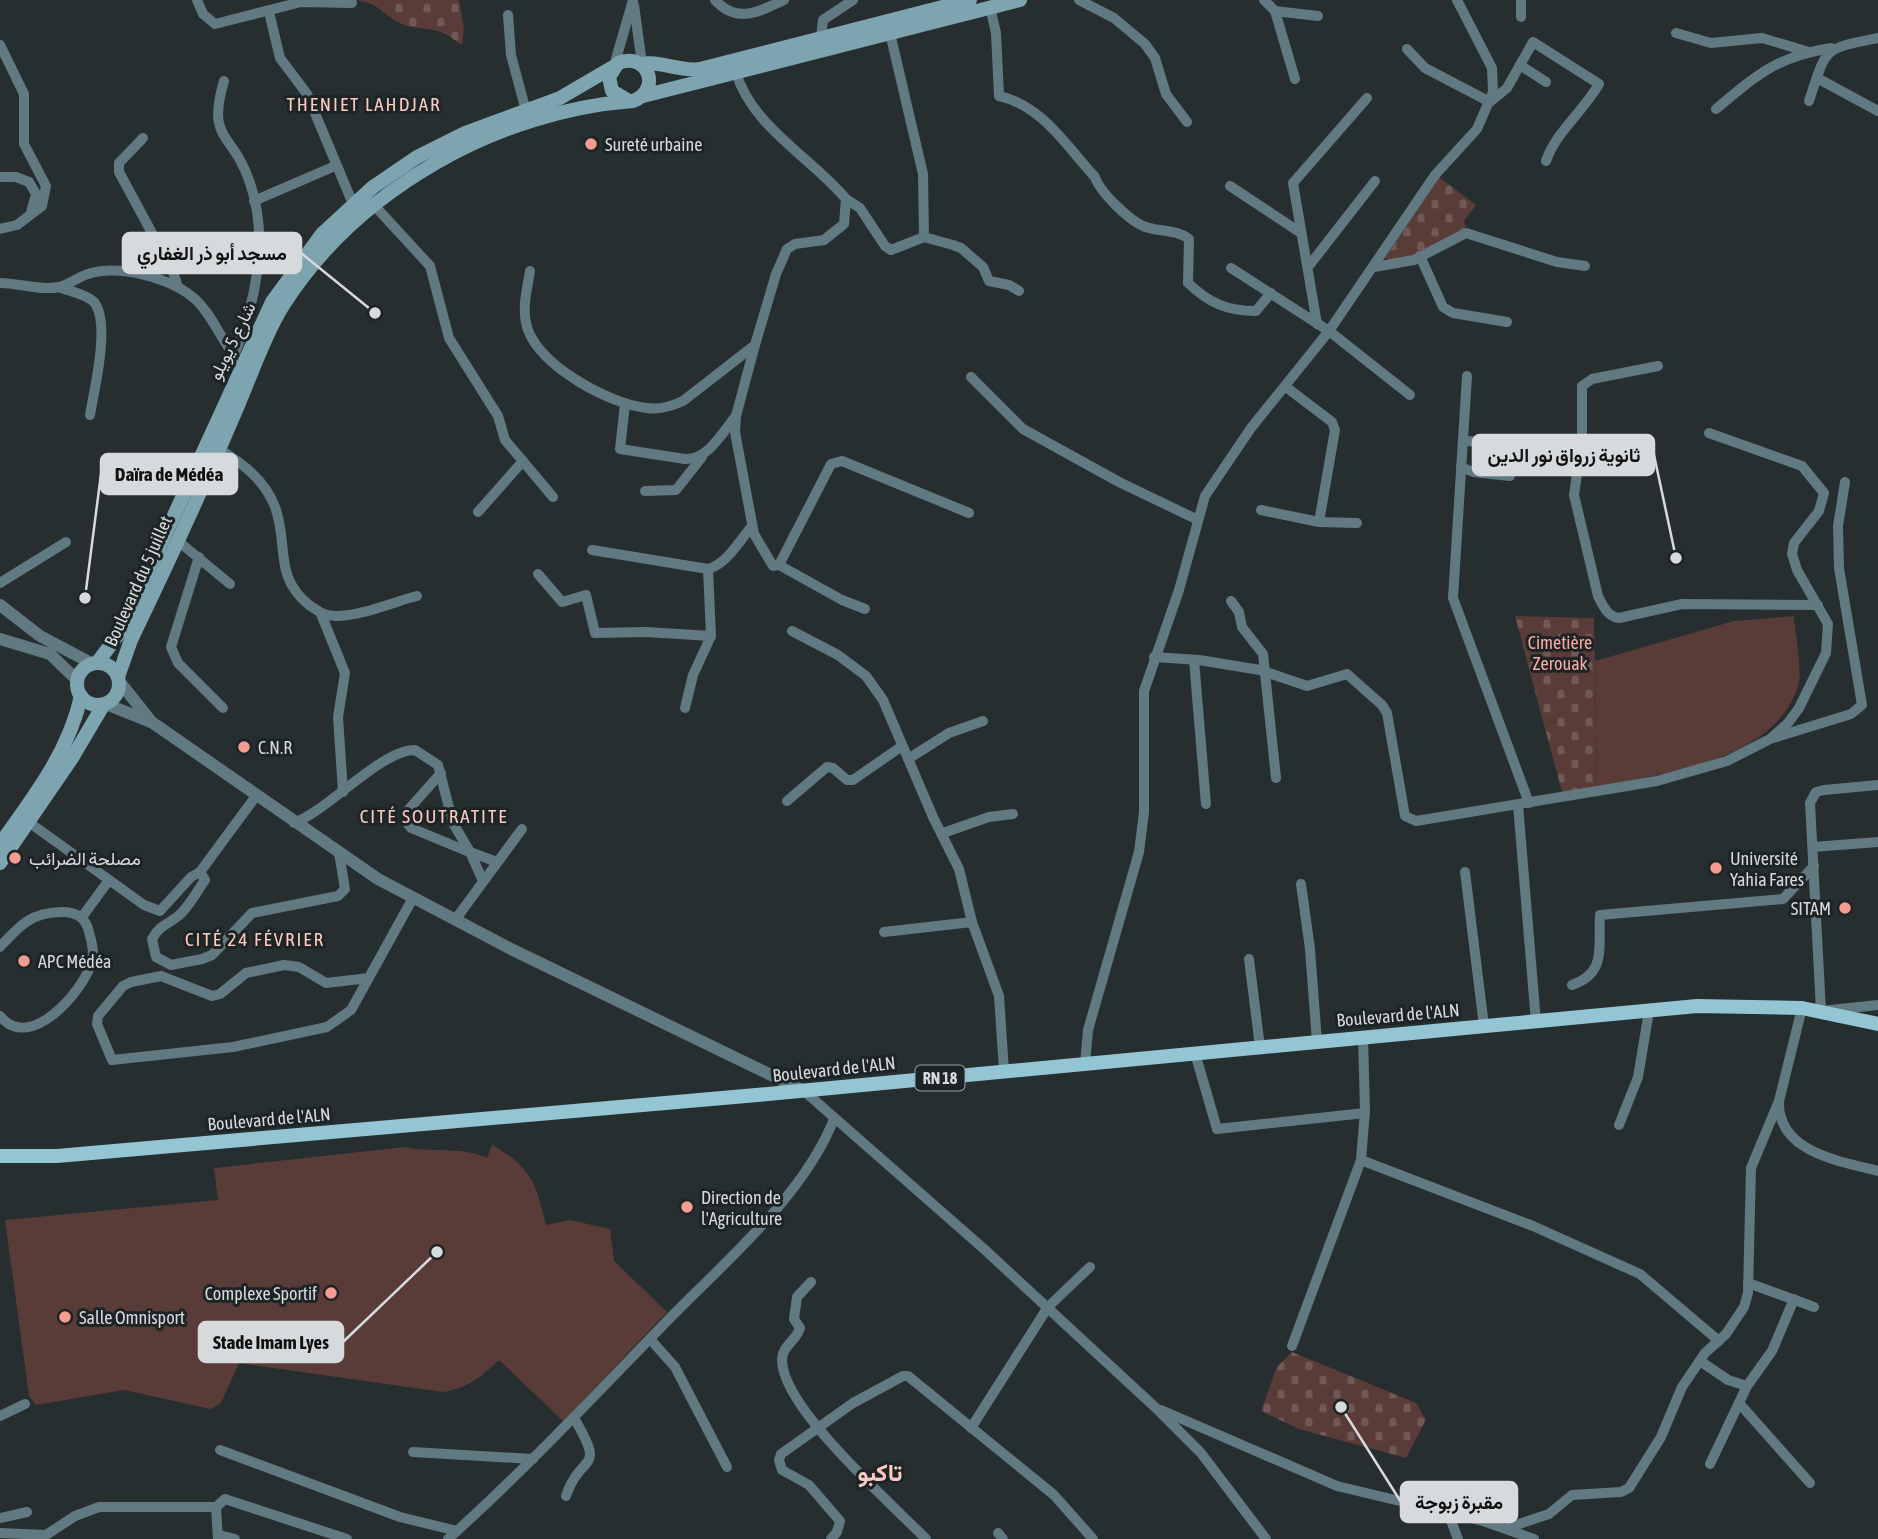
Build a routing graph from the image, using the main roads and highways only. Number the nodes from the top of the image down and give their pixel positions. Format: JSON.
{"nodes":[{"id":1,"x":970,"y":0,"type":"edge"},
{"id":2,"x":1020,"y":0,"type":"edge"},
{"id":3,"x":642,"y":64,"type":"junction"},
{"id":4,"x":614,"y":67,"type":"junction"},
{"id":5,"x":643,"y":96,"type":"junction"},
{"id":6,"x":629,"y":101,"type":"junction"},
{"id":7,"x":243,"y":364,"type":"junction"},
{"id":8,"x":95,"y":663,"type":"junction"},
{"id":9,"x":119,"y":679,"type":"junction"},
{"id":10,"x":81,"y":696,"type":"junction"},
{"id":11,"x":105,"y":704,"type":"junction"},
{"id":12,"x":24,"y":818,"type":"junction"},
{"id":13,"x":0,"y":844,"type":"edge"},
{"id":14,"x":0,"y":863,"type":"edge"},
{"id":15,"x":1878,"y":1024,"type":"edge"},
{"id":16,"x":0,"y":1156,"type":"edge"}],
"edges":[{"from":1,"to":3,"type":"main road"},
{"from":2,"to":5,"type":"main road"},
{"from":3,"to":4,"type":"main road"},
{"from":3,"to":5,"type":"main road"},
{"from":4,"to":6,"type":"main road"},
{"from":4,"to":7,"type":"main road","name":"شارع 5 يويلو"},
{"from":5,"to":6,"type":"main road"},
{"from":6,"to":7,"type":"main road","name":"Boulevard du 5 juillet"},
{"from":7,"to":8,"type":"main road","name":"شارع 5 يويلو"},
{"from":7,"to":9,"type":"main road","name":"Boulevard du 5 juillet"},
{"from":8,"to":9,"type":"main road"},
{"from":8,"to":10,"type":"main road"},
{"from":9,"to":11,"type":"main road"},
{"from":10,"to":11,"type":"main road"},
{"from":10,"to":12,"type":"main road"},
{"from":11,"to":12,"type":"main road"},
{"from":12,"to":13,"type":"main road"},
{"from":12,"to":14,"type":"main road"},
{"from":15,"to":16,"type":"main road","name":"Boulevard de l'ALN","number":"RN 18"}]}
